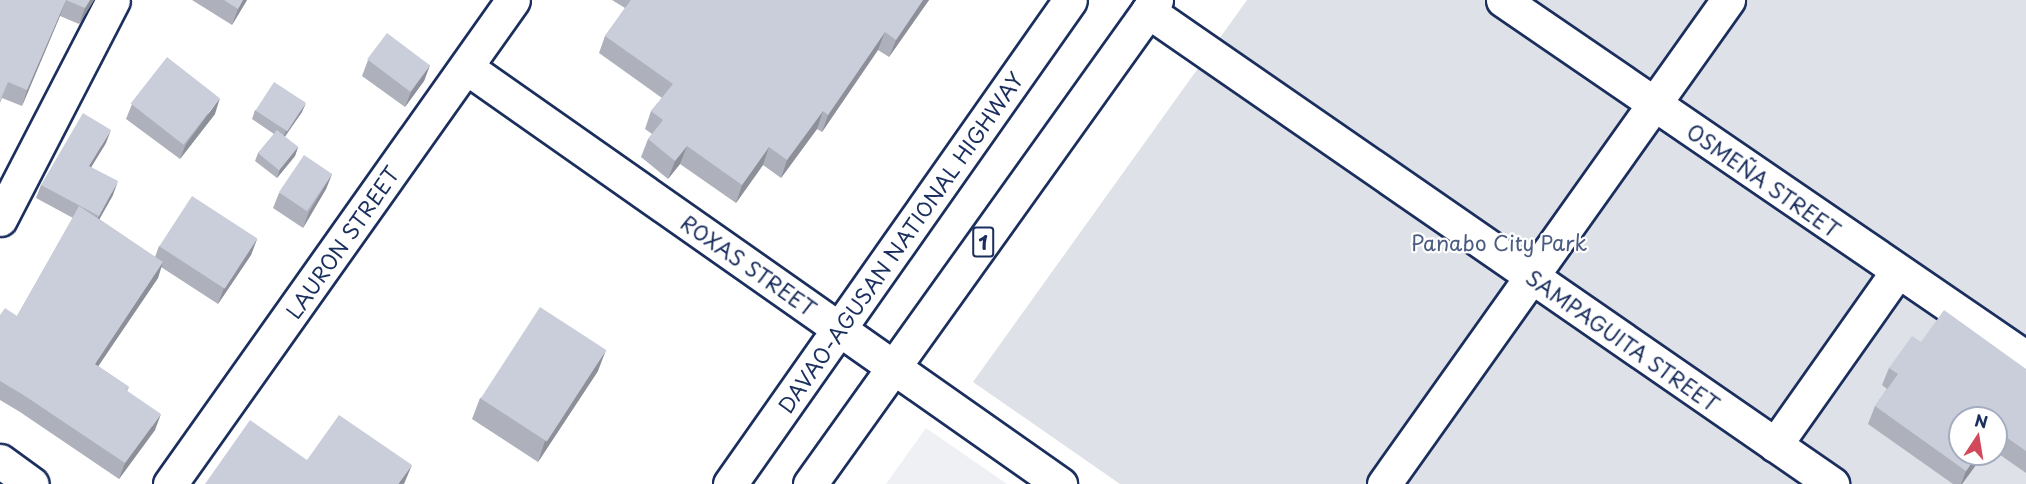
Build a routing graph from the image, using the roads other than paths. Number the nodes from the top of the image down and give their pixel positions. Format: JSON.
{"nodes":[{"id":1,"x":113,"y":0,"type":"edge"},
{"id":2,"x":513,"y":0,"type":"edge"},
{"id":3,"x":1070,"y":0,"type":"edge"},
{"id":4,"x":1503,"y":0,"type":"edge"},
{"id":5,"x":1728,"y":0,"type":"edge"},
{"id":6,"x":1145,"y":4,"type":"edge"},
{"id":7,"x":466,"y":67,"type":"junction"},
{"id":8,"x":1654,"y":104,"type":"junction"},
{"id":9,"x":0,"y":219,"type":"edge"},
{"id":10,"x":1897,"y":272,"type":"junction"},
{"id":11,"x":1532,"y":277,"type":"junction"},
{"id":12,"x":839,"y":329,"type":"junction"},
{"id":13,"x":2026,"y":358,"type":"edge"},
{"id":14,"x":894,"y":367,"type":"junction"},
{"id":15,"x":1775,"y":445,"type":"junction"},
{"id":16,"x":0,"y":461,"type":"edge"},
{"id":17,"x":32,"y":484,"type":"edge"},
{"id":18,"x":170,"y":484,"type":"edge"},
{"id":19,"x":730,"y":484,"type":"edge"},
{"id":20,"x":810,"y":484,"type":"edge"},
{"id":21,"x":1060,"y":484,"type":"edge"},
{"id":22,"x":1384,"y":484,"type":"edge"},
{"id":23,"x":1832,"y":484,"type":"edge"}],
"edges":[{"from":1,"to":9,"type":"main road"},
{"from":2,"to":7,"type":"main road","name":"LAURON STREET"},
{"from":3,"to":12,"type":"main road","name":"DAVAO-AGUSAN NATIONAL HIGHWAY"},
{"from":4,"to":8,"type":"main road","name":"OSMEÑA STREET"},
{"from":5,"to":8,"type":"main road"},
{"from":6,"to":11,"type":"main road","name":"SAMPAGUITA STREET"},
{"from":6,"to":14,"type":"main road","number":"1"},
{"from":7,"to":12,"type":"main road","name":"ROXAS STREET"},
{"from":7,"to":18,"type":"main road","name":"LAURON STREET"},
{"from":8,"to":10,"type":"main road","name":"OSMEÑA STREET"},
{"from":8,"to":11,"type":"main road"},
{"from":10,"to":13,"type":"main road","name":"OSMEÑA STREET"},
{"from":10,"to":15,"type":"main road"},
{"from":11,"to":15,"type":"main road","name":"SAMPAGUITA STREET"},
{"from":11,"to":22,"type":"main road"},
{"from":12,"to":14,"type":"main road","name":"ROXAS STREET"},
{"from":12,"to":19,"type":"main road","name":"DAVAO-AGUSAN NATIONAL HIGHWAY"},
{"from":14,"to":20,"type":"main road","number":"1"},
{"from":14,"to":21,"type":"main road","name":"ROXAS STREET"},
{"from":15,"to":23,"type":"main road","name":"SAMPAGUITA STREET"},
{"from":16,"to":17,"type":"main road"}]}
